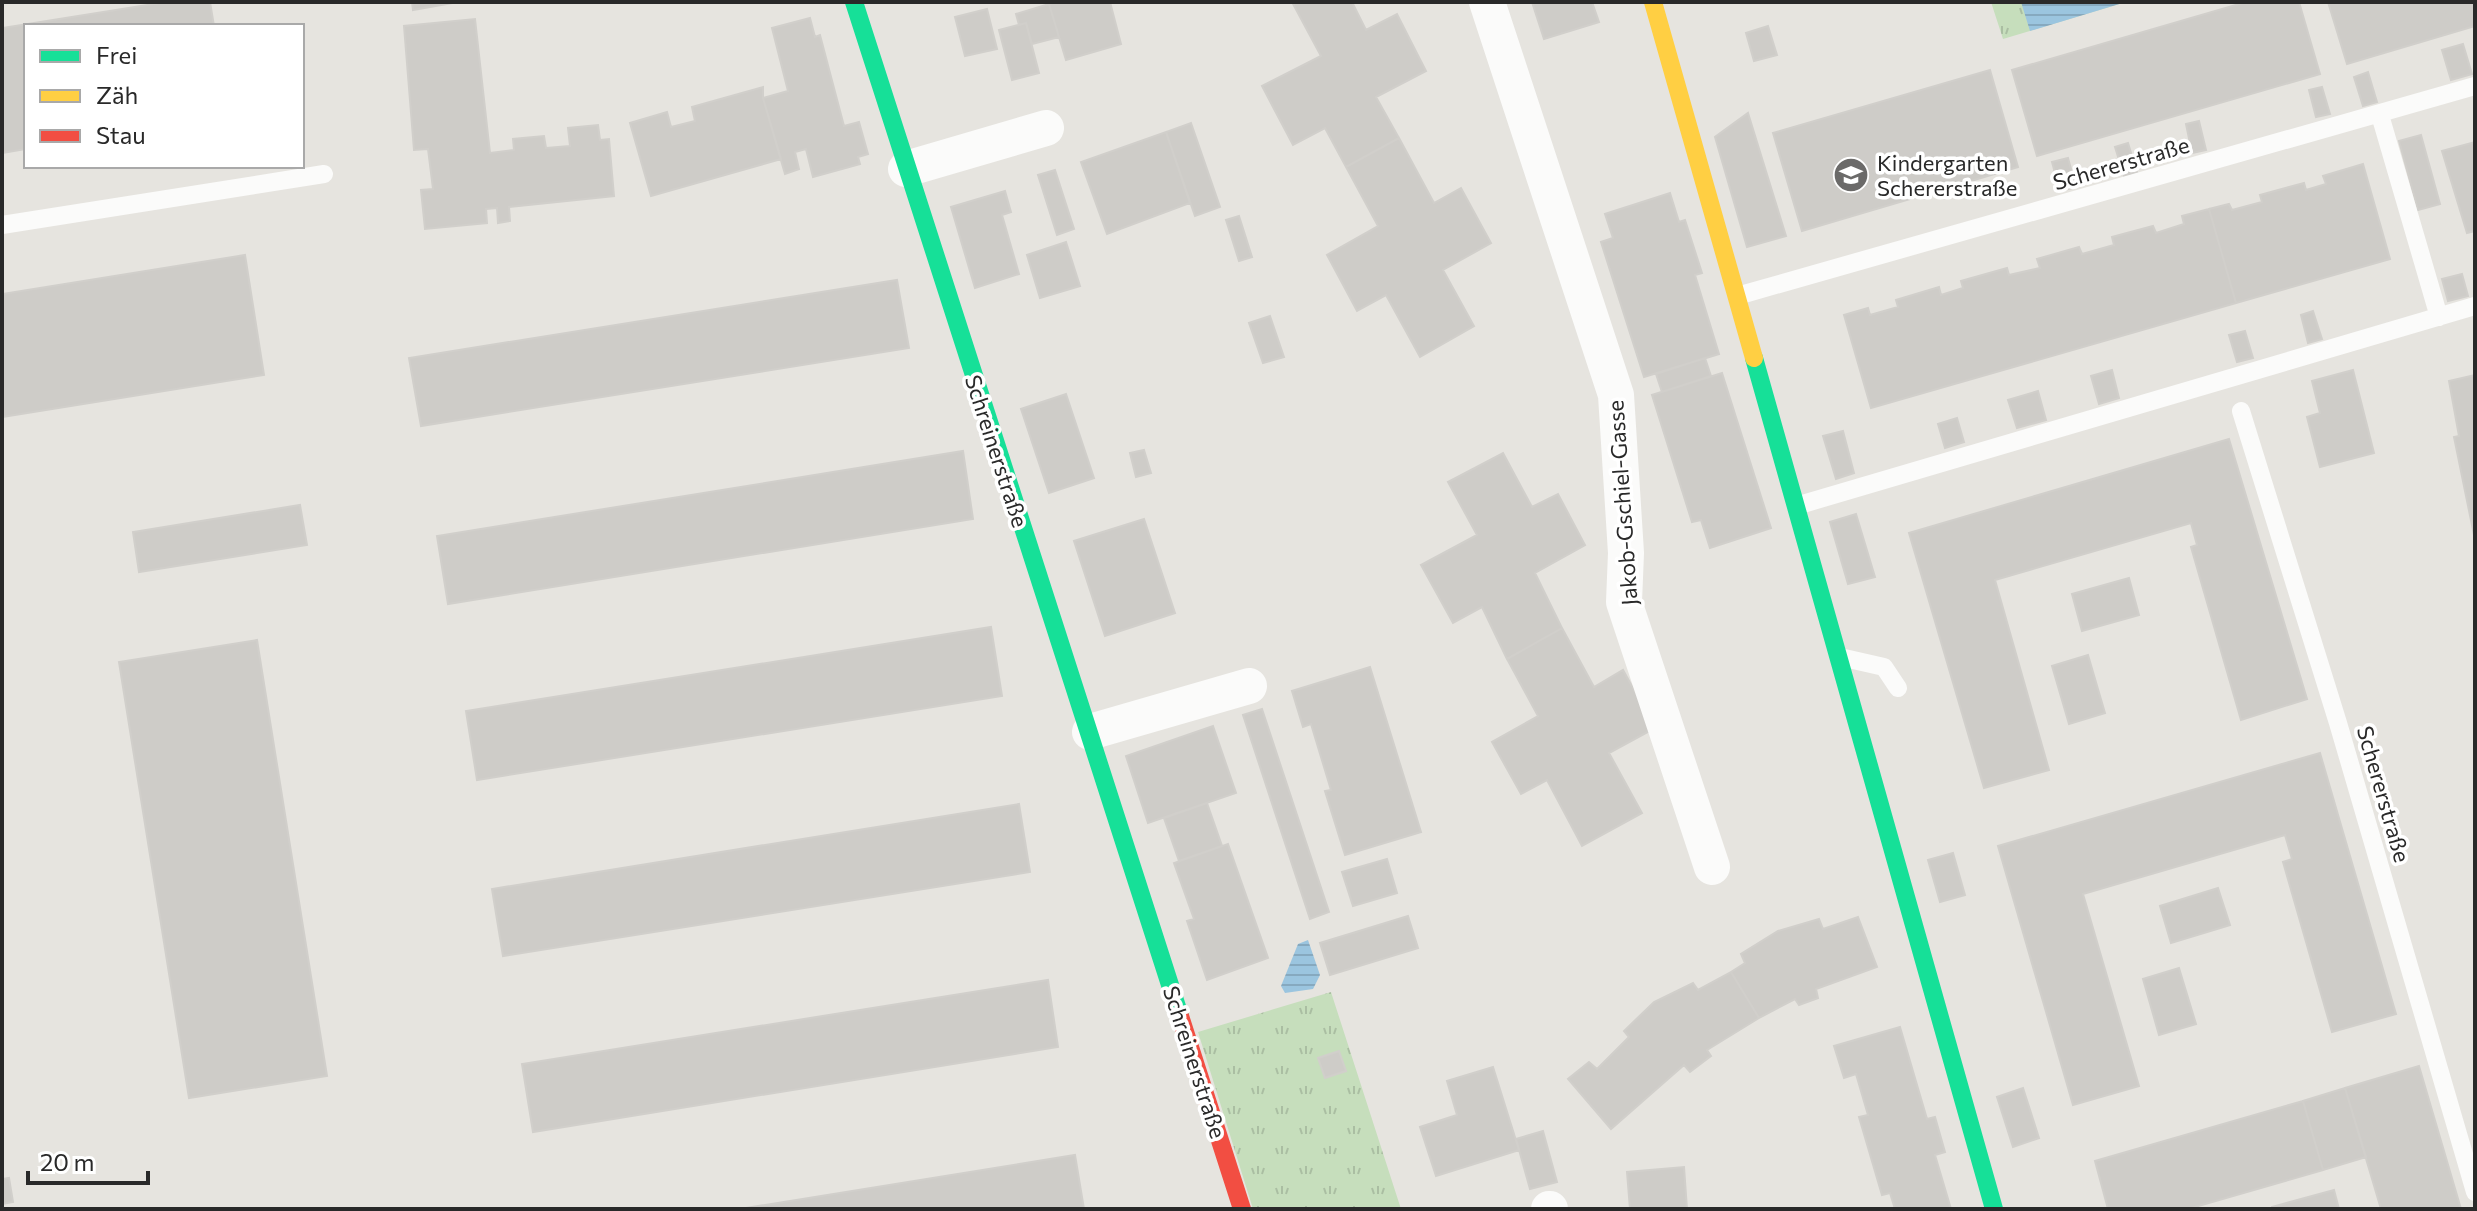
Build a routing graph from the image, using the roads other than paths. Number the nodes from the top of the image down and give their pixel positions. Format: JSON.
{"nodes":[{"id":1,"x":854,"y":2,"type":"edge"},
{"id":2,"x":1487,"y":2,"type":"edge"},
{"id":3,"x":1653,"y":2,"type":"edge"},
{"id":4,"x":2475,"y":86,"type":"edge"},
{"id":5,"x":2380,"y":115,"type":"junction"},
{"id":6,"x":1046,"y":128,"type":"dead end"},
{"id":7,"x":906,"y":169,"type":"junction"},
{"id":8,"x":324,"y":174,"type":"dead end"},
{"id":9,"x":2,"y":225,"type":"edge"},
{"id":10,"x":1737,"y":296,"type":"junction"},
{"id":11,"x":2475,"y":306,"type":"edge"},
{"id":12,"x":2439,"y":317,"type":"junction"},
{"id":13,"x":2241,"y":411,"type":"dead end"},
{"id":14,"x":1796,"y":506,"type":"junction"},
{"id":15,"x":1837,"y":656,"type":"junction"},
{"id":16,"x":1249,"y":686,"type":"dead end"},
{"id":17,"x":1898,"y":688,"type":"dead end"},
{"id":18,"x":1090,"y":732,"type":"junction"},
{"id":19,"x":1712,"y":867,"type":"dead end"},
{"id":20,"x":2475,"y":1192,"type":"edge"},
{"id":21,"x":1242,"y":1209,"type":"edge"},
{"id":22,"x":1994,"y":1209,"type":"edge"}],
"edges":[{"from":1,"to":7,"type":"street","name":"Schreinerstraße"},
{"from":2,"to":19,"type":"street","name":"Jakob-Gschiel-Gasse"},
{"from":3,"to":10,"type":"street"},
{"from":4,"to":5,"type":"lane","name":"Schererstraße"},
{"from":5,"to":10,"type":"lane","name":"Schererstraße"},
{"from":5,"to":12,"type":"lane"},
{"from":6,"to":7,"type":"street"},
{"from":7,"to":18,"type":"street","name":"Schreinerstraße"},
{"from":8,"to":9,"type":"lane"},
{"from":10,"to":14,"type":"street"},
{"from":11,"to":12,"type":"lane"},
{"from":12,"to":14,"type":"lane"},
{"from":13,"to":20,"type":"lane","name":"Schererstraße"},
{"from":14,"to":15,"type":"street"},
{"from":15,"to":17,"type":"lane"},
{"from":15,"to":22,"type":"street"},
{"from":16,"to":18,"type":"street"},
{"from":18,"to":21,"type":"street","name":"Schreinerstraße"}]}
